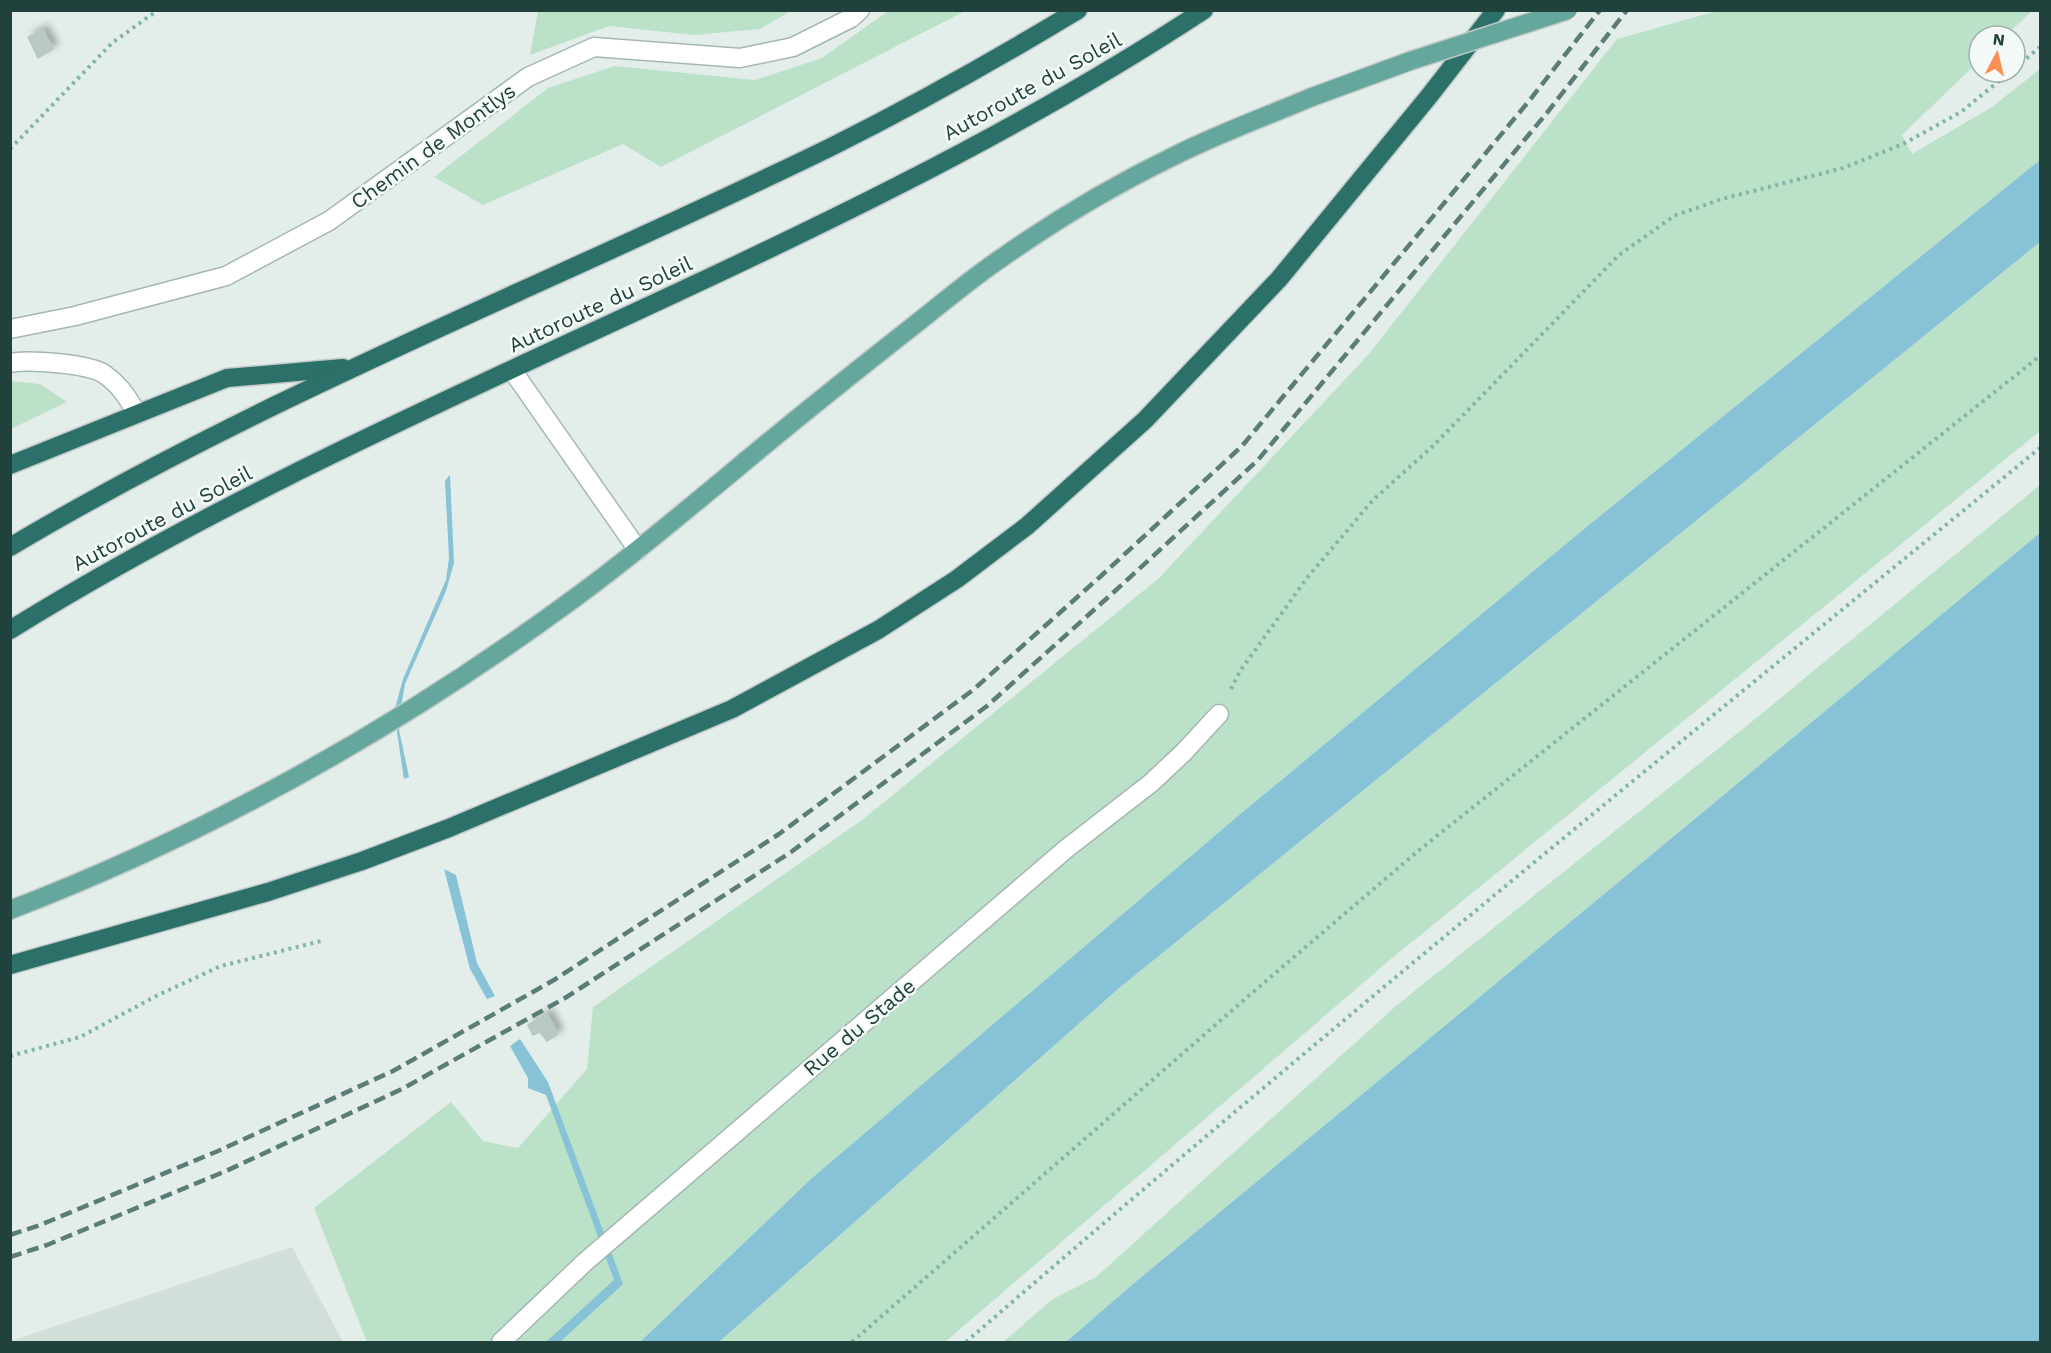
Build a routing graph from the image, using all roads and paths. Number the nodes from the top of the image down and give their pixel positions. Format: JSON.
{"nodes":[{"id":1,"x":158,"y":10,"type":"edge"},
{"id":2,"x":860,"y":10,"type":"edge"},
{"id":3,"x":1078,"y":10,"type":"edge"},
{"id":4,"x":1204,"y":10,"type":"edge"},
{"id":5,"x":1496,"y":10,"type":"edge"},
{"id":6,"x":1568,"y":10,"type":"edge"},
{"id":7,"x":2040,"y":47,"type":"edge"},
{"id":8,"x":2027,"y":58,"type":"edge"},
{"id":9,"x":1995,"y":84,"type":"edge"},
{"id":10,"x":10,"y":149,"type":"edge"},
{"id":11,"x":10,"y":329,"type":"edge"},
{"id":12,"x":2040,"y":356,"type":"edge"},
{"id":13,"x":10,"y":363,"type":"edge"},
{"id":14,"x":354,"y":367,"type":"junction"},
{"id":15,"x":512,"y":370,"type":"junction"},
{"id":16,"x":137,"y":414,"type":"junction"},
{"id":17,"x":2040,"y":448,"type":"edge"},
{"id":18,"x":10,"y":465,"type":"edge"},
{"id":19,"x":10,"y":548,"type":"edge"},
{"id":20,"x":638,"y":550,"type":"junction"},
{"id":21,"x":10,"y":630,"type":"edge"},
{"id":22,"x":1219,"y":714,"type":"joint"},
{"id":23,"x":10,"y":910,"type":"edge"},
{"id":24,"x":321,"y":941,"type":"dead end"},
{"id":25,"x":10,"y":964,"type":"edge"},
{"id":26,"x":10,"y":1056,"type":"edge"},
{"id":27,"x":501,"y":1342,"type":"edge"},
{"id":28,"x":852,"y":1342,"type":"edge"},
{"id":29,"x":966,"y":1342,"type":"edge"}],
"edges":[{"from":1,"to":10,"type":"path"},
{"from":2,"to":11,"type":"street","name":"Chemin de Montlys"},
{"from":3,"to":14,"type":"highway","name":"Autoroute du Soleil"},
{"from":4,"to":15,"type":"highway","name":"Autoroute du Soleil"},
{"from":5,"to":25,"type":"highway"},
{"from":6,"to":20,"type":"main road","bridge":true},
{"from":7,"to":8,"type":"path"},
{"from":9,"to":22,"type":"path"},
{"from":12,"to":28,"type":"path"},
{"from":13,"to":16,"type":"street"},
{"from":14,"to":16,"type":"highway"},
{"from":14,"to":19,"type":"highway","name":"Autoroute du Soleil"},
{"from":15,"to":20,"type":"street"},
{"from":15,"to":21,"type":"highway","name":"Autoroute du Soleil"},
{"from":16,"to":18,"type":"highway"},
{"from":17,"to":29,"type":"path"},
{"from":20,"to":23,"type":"main road"},
{"from":22,"to":27,"type":"street","name":"Rue du Stade"},
{"from":24,"to":26,"type":"path"}]}
